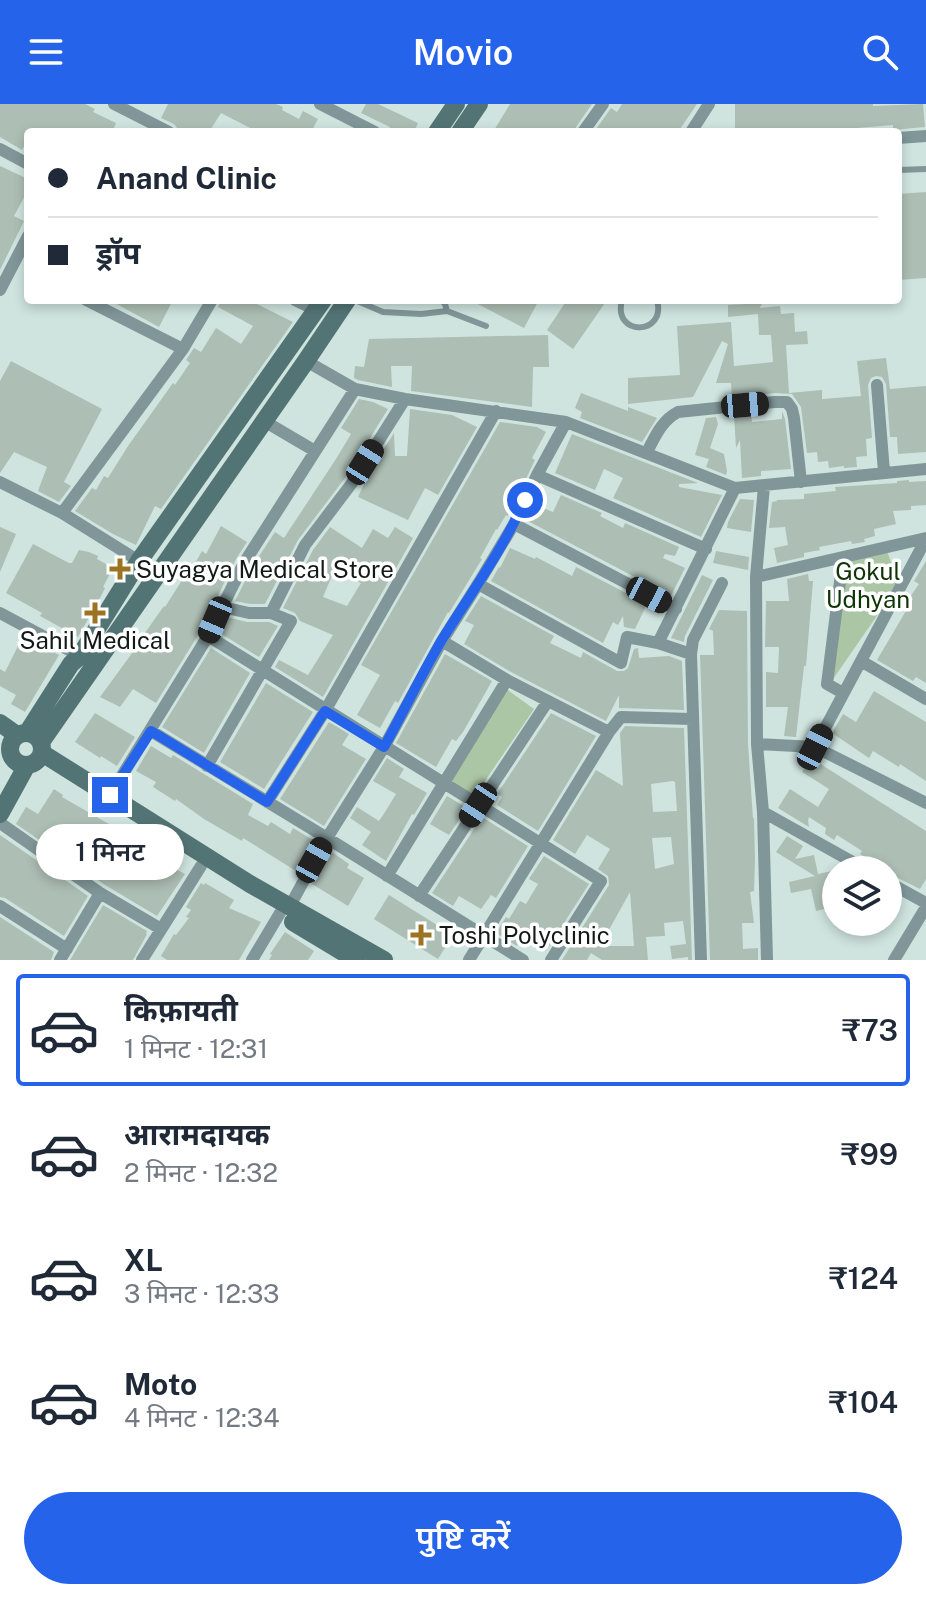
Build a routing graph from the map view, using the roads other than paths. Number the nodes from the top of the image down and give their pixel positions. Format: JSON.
{"nodes":[{"id":1,"x":114,"y":104,"type":"edge"},
{"id":2,"x":320,"y":104,"type":"edge"},
{"id":3,"x":456,"y":104,"type":"edge"},
{"id":4,"x":479,"y":104,"type":"edge"},
{"id":5,"x":603,"y":104,"type":"edge"},
{"id":6,"x":709,"y":104,"type":"edge"},
{"id":7,"x":161,"y":128,"type":"edge"},
{"id":8,"x":367,"y":128,"type":"edge"},
{"id":9,"x":440,"y":128,"type":"edge"},
{"id":10,"x":463,"y":128,"type":"edge"},
{"id":11,"x":586,"y":128,"type":"edge"},
{"id":12,"x":694,"y":128,"type":"edge"},
{"id":13,"x":926,"y":136,"type":"edge"},
{"id":14,"x":902,"y":138,"type":"edge"},
{"id":15,"x":0,"y":149,"type":"edge"},
{"id":16,"x":24,"y":162,"type":"edge"},
{"id":17,"x":926,"y":169,"type":"edge"},
{"id":18,"x":902,"y":170,"type":"edge"},
{"id":19,"x":24,"y":243,"type":"edge"},
{"id":20,"x":13,"y":263,"type":"junction"},
{"id":21,"x":24,"y":269,"type":"edge"},
{"id":22,"x":0,"y":290,"type":"edge"},
{"id":23,"x":94,"y":304,"type":"edge"},
{"id":24,"x":210,"y":304,"type":"edge"},
{"id":25,"x":344,"y":304,"type":"edge"},
{"id":26,"x":364,"y":304,"type":"edge"},
{"id":27,"x":445,"y":304,"type":"edge"},
{"id":28,"x":621,"y":304,"type":"edge"},
{"id":29,"x":659,"y":304,"type":"edge"},
{"id":30,"x":320,"y":305,"type":"edge"},
{"id":31,"x":447,"y":311,"type":"junction"},
{"id":32,"x":486,"y":326,"type":"dead end"},
{"id":33,"x":183,"y":349,"type":"junction"},
{"id":34,"x":306,"y":361,"type":"junction"},
{"id":35,"x":877,"y":385,"type":"dead end"},
{"id":36,"x":355,"y":389,"type":"junction"},
{"id":37,"x":405,"y":399,"type":"junction"},
{"id":38,"x":496,"y":411,"type":"junction"},
{"id":39,"x":264,"y":421,"type":"junction"},
{"id":40,"x":566,"y":422,"type":"junction"},
{"id":41,"x":315,"y":451,"type":"junction"},
{"id":42,"x":647,"y":452,"type":"junction"},
{"id":43,"x":926,"y":469,"type":"edge"},
{"id":44,"x":884,"y":472,"type":"junction"},
{"id":45,"x":537,"y":475,"type":"junction"},
{"id":46,"x":0,"y":482,"type":"edge"},
{"id":47,"x":801,"y":482,"type":"junction"},
{"id":48,"x":764,"y":486,"type":"junction"},
{"id":49,"x":735,"y":488,"type":"junction"},
{"id":50,"x":62,"y":513,"type":"junction"},
{"id":51,"x":514,"y":524,"type":"junction"},
{"id":52,"x":926,"y":538,"type":"edge"},
{"id":53,"x":706,"y":549,"type":"junction"},
{"id":54,"x":843,"y":558,"type":"junction"},
{"id":55,"x":139,"y":561,"type":"junction"},
{"id":56,"x":756,"y":577,"type":"junction"},
{"id":57,"x":722,"y":583,"type":"dead end"},
{"id":58,"x":478,"y":584,"type":"junction"},
{"id":59,"x":222,"y":607,"type":"junction"},
{"id":60,"x":676,"y":609,"type":"junction"},
{"id":61,"x":0,"y":613,"type":"edge"},
{"id":62,"x":271,"y":613,"type":"junction"},
{"id":63,"x":208,"y":636,"type":"junction"},
{"id":64,"x":442,"y":641,"type":"junction"},
{"id":65,"x":658,"y":643,"type":"junction"},
{"id":66,"x":691,"y":654,"type":"junction"},
{"id":67,"x":80,"y":656,"type":"junction"},
{"id":68,"x":861,"y":661,"type":"junction"},
{"id":69,"x":262,"y":671,"type":"junction"},
{"id":70,"x":507,"y":680,"type":"junction"},
{"id":71,"x":843,"y":693,"type":"junction"},
{"id":72,"x":926,"y":699,"type":"edge"},
{"id":73,"x":548,"y":701,"type":"junction"},
{"id":74,"x":325,"y":711,"type":"junction"},
{"id":75,"x":692,"y":719,"type":"junction"},
{"id":76,"x":0,"y":723,"type":"edge"},
{"id":77,"x":151,"y":731,"type":"junction"},
{"id":78,"x":609,"y":732,"type":"junction"},
{"id":79,"x":757,"y":744,"type":"junction"},
{"id":80,"x":384,"y":747,"type":"junction"},
{"id":81,"x":815,"y":747,"type":"junction"},
{"id":82,"x":24,"y":749,"type":"edge"},
{"id":83,"x":207,"y":766,"type":"junction"},
{"id":84,"x":0,"y":773,"type":"edge"},
{"id":85,"x":444,"y":783,"type":"junction"},
{"id":86,"x":110,"y":795,"type":"junction"},
{"id":87,"x":267,"y":802,"type":"junction"},
{"id":88,"x":926,"y":803,"type":"edge"},
{"id":89,"x":478,"y":805,"type":"junction"},
{"id":90,"x":763,"y":812,"type":"junction"},
{"id":91,"x":0,"y":814,"type":"edge"},
{"id":92,"x":0,"y":823,"type":"edge"},
{"id":93,"x":327,"y":838,"type":"junction"},
{"id":94,"x":540,"y":843,"type":"junction"},
{"id":95,"x":842,"y":856,"type":"edge"},
{"id":96,"x":201,"y":866,"type":"junction"},
{"id":97,"x":387,"y":876,"type":"junction"},
{"id":98,"x":902,"y":890,"type":"edge"},
{"id":99,"x":100,"y":893,"type":"junction"},
{"id":100,"x":419,"y":896,"type":"junction"},
{"id":101,"x":926,"y":905,"type":"edge"},
{"id":102,"x":0,"y":906,"type":"edge"},
{"id":103,"x":285,"y":910,"type":"junction"},
{"id":104,"x":161,"y":929,"type":"junction"},
{"id":105,"x":482,"y":936,"type":"junction"},
{"id":106,"x":63,"y":954,"type":"edge"},
{"id":107,"x":142,"y":960,"type":"edge"},
{"id":108,"x":252,"y":960,"type":"edge"},
{"id":109,"x":356,"y":960,"type":"edge"},
{"id":110,"x":384,"y":960,"type":"edge"},
{"id":111,"x":469,"y":960,"type":"edge"},
{"id":112,"x":523,"y":960,"type":"edge"},
{"id":113,"x":551,"y":960,"type":"edge"},
{"id":114,"x":701,"y":960,"type":"edge"},
{"id":115,"x":767,"y":960,"type":"edge"},
{"id":116,"x":894,"y":960,"type":"edge"}],
"edges":[{"from":1,"to":7,"type":"street"},
{"from":2,"to":8,"type":"street"},
{"from":3,"to":9,"type":"main road"},
{"from":4,"to":10,"type":"main road"},
{"from":5,"to":11,"type":"street"},
{"from":6,"to":12,"type":"street"},
{"from":13,"to":14,"type":"street"},
{"from":15,"to":16,"type":"street"},
{"from":17,"to":18,"type":"lane"},
{"from":19,"to":20,"type":"street"},
{"from":20,"to":21,"type":"street"},
{"from":20,"to":22,"type":"street"},
{"from":23,"to":33,"type":"street"},
{"from":24,"to":33,"type":"street"},
{"from":25,"to":34,"type":"main road"},
{"from":26,"to":31,"type":"lane"},
{"from":27,"to":31,"type":"lane"},
{"from":28,"to":29,"type":"lane"},
{"from":30,"to":55,"type":"main road"},
{"from":31,"to":32,"type":"lane"},
{"from":33,"to":50,"type":"street"},
{"from":34,"to":36,"type":"street"},
{"from":34,"to":39,"type":"main road"},
{"from":35,"to":44,"type":"street"},
{"from":36,"to":37,"type":"street"},
{"from":36,"to":41,"type":"street"},
{"from":37,"to":38,"type":"street"},
{"from":37,"to":62,"type":"street"},
{"from":38,"to":40,"type":"street"},
{"from":38,"to":74,"type":"street"},
{"from":39,"to":41,"type":"street"},
{"from":39,"to":82,"type":"main road"},
{"from":40,"to":42,"type":"street"},
{"from":40,"to":45,"type":"street"},
{"from":41,"to":59,"type":"street"},
{"from":42,"to":47,"type":"street"},
{"from":42,"to":49,"type":"street"},
{"from":43,"to":44,"type":"street"},
{"from":44,"to":47,"type":"street"},
{"from":45,"to":51,"type":"street"},
{"from":45,"to":53,"type":"street"},
{"from":46,"to":50,"type":"street"},
{"from":47,"to":48,"type":"street"},
{"from":48,"to":49,"type":"street"},
{"from":48,"to":56,"type":"street"},
{"from":49,"to":53,"type":"street"},
{"from":50,"to":55,"type":"street"},
{"from":51,"to":58,"type":"street"},
{"from":51,"to":60,"type":"street"},
{"from":52,"to":54,"type":"street"},
{"from":52,"to":68,"type":"street"},
{"from":53,"to":60,"type":"street"},
{"from":54,"to":56,"type":"street"},
{"from":54,"to":71,"type":"street"},
{"from":55,"to":67,"type":"main road"},
{"from":56,"to":79,"type":"street"},
{"from":57,"to":66,"type":"street"},
{"from":58,"to":64,"type":"street"},
{"from":58,"to":65,"type":"street"},
{"from":59,"to":62,"type":"street"},
{"from":59,"to":63,"type":"street"},
{"from":60,"to":65,"type":"street"},
{"from":61,"to":67,"type":"street"},
{"from":62,"to":69,"type":"street"},
{"from":63,"to":69,"type":"street"},
{"from":63,"to":77,"type":"street"},
{"from":64,"to":70,"type":"street"},
{"from":64,"to":80,"type":"street"},
{"from":65,"to":66,"type":"street"},
{"from":66,"to":75,"type":"street"},
{"from":67,"to":82,"type":"main road"},
{"from":68,"to":71,"type":"street"},
{"from":68,"to":72,"type":"street"},
{"from":69,"to":74,"type":"street"},
{"from":69,"to":83,"type":"street"},
{"from":70,"to":73,"type":"street"},
{"from":70,"to":85,"type":"street"},
{"from":71,"to":81,"type":"street"},
{"from":73,"to":78,"type":"street"},
{"from":73,"to":89,"type":"street"},
{"from":74,"to":80,"type":"street"},
{"from":74,"to":87,"type":"street"},
{"from":75,"to":78,"type":"street"},
{"from":75,"to":114,"type":"street"},
{"from":76,"to":82,"type":"main road"},
{"from":77,"to":83,"type":"street"},
{"from":77,"to":86,"type":"street"},
{"from":78,"to":94,"type":"street"},
{"from":79,"to":81,"type":"street"},
{"from":79,"to":90,"type":"street"},
{"from":80,"to":85,"type":"street"},
{"from":80,"to":93,"type":"street"},
{"from":81,"to":88,"type":"street"},
{"from":82,"to":84,"type":"main road"},
{"from":82,"to":86,"type":"main road"},
{"from":82,"to":91,"type":"main road"},
{"from":82,"to":96,"type":"main road"},
{"from":83,"to":87,"type":"street"},
{"from":85,"to":89,"type":"street"},
{"from":85,"to":97,"type":"street"},
{"from":86,"to":103,"type":"main road"},
{"from":87,"to":93,"type":"street"},
{"from":89,"to":94,"type":"street"},
{"from":89,"to":100,"type":"street"},
{"from":90,"to":95,"type":"street"},
{"from":90,"to":115,"type":"street"},
{"from":92,"to":99,"type":"street"},
{"from":93,"to":97,"type":"street"},
{"from":93,"to":103,"type":"street"},
{"from":94,"to":105,"type":"street"},
{"from":94,"to":113,"type":"street"},
{"from":96,"to":103,"type":"main road"},
{"from":96,"to":104,"type":"street"},
{"from":97,"to":100,"type":"street"},
{"from":98,"to":101,"type":"street"},
{"from":99,"to":104,"type":"street"},
{"from":99,"to":106,"type":"street"},
{"from":100,"to":105,"type":"street"},
{"from":101,"to":116,"type":"street"},
{"from":102,"to":106,"type":"street"},
{"from":103,"to":108,"type":"street"},
{"from":103,"to":109,"type":"main road"},
{"from":103,"to":110,"type":"main road"},
{"from":104,"to":107,"type":"street"},
{"from":105,"to":111,"type":"street"},
{"from":105,"to":112,"type":"street"}]}
